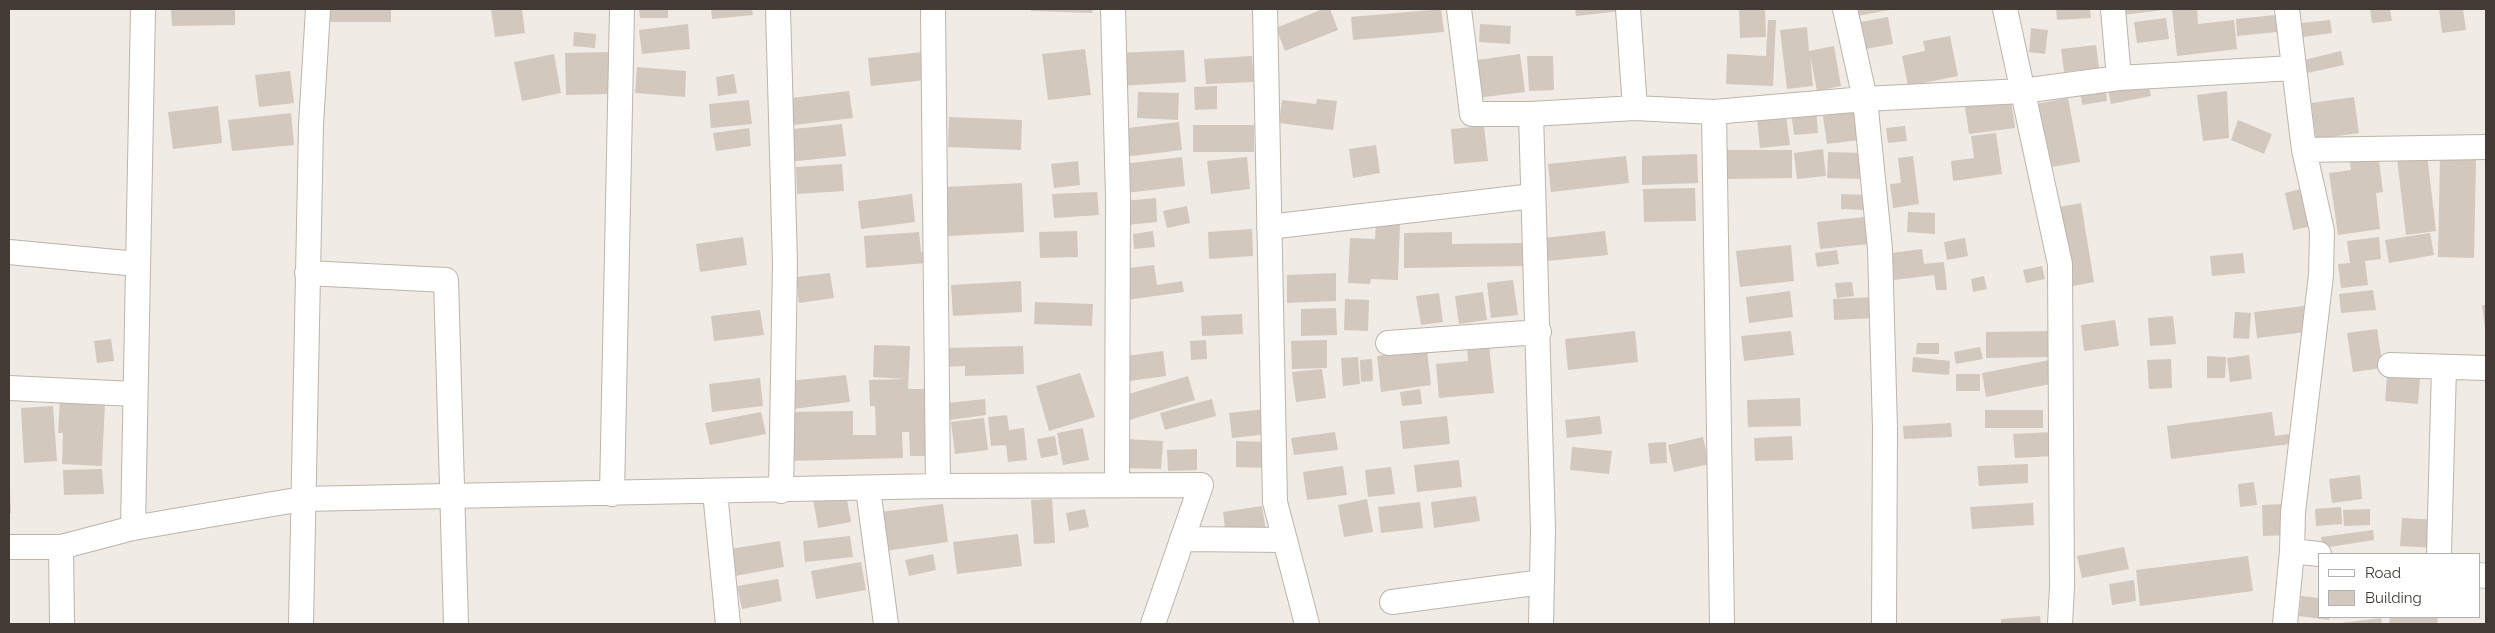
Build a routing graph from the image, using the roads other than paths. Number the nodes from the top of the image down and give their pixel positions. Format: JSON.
{"nodes":[{"id":1,"x":144,"y":9,"type":"edge"},
{"id":2,"x":318,"y":9,"type":"edge"},
{"id":3,"x":622,"y":9,"type":"edge"},
{"id":4,"x":778,"y":9,"type":"edge"},
{"id":5,"x":933,"y":9,"type":"edge"},
{"id":6,"x":1113,"y":9,"type":"edge"},
{"id":7,"x":1265,"y":9,"type":"edge"},
{"id":8,"x":1459,"y":9,"type":"edge"},
{"id":9,"x":1628,"y":9,"type":"edge"},
{"id":10,"x":1845,"y":9,"type":"edge"},
{"id":11,"x":2005,"y":9,"type":"edge"},
{"id":12,"x":2113,"y":9,"type":"edge"},
{"id":13,"x":2287,"y":9,"type":"edge"},
{"id":14,"x":2293,"y":68,"type":"junction"},
{"id":15,"x":2118,"y":78,"type":"junction"},
{"id":16,"x":2022,"y":91,"type":"junction"},
{"id":17,"x":1866,"y":99,"type":"junction"},
{"id":18,"x":1635,"y":108,"type":"junction"},
{"id":19,"x":1714,"y":112,"type":"junction"},
{"id":20,"x":1531,"y":114,"type":"junction"},
{"id":21,"x":2486,"y":147,"type":"edge"},
{"id":22,"x":2304,"y":150,"type":"junction"},
{"id":23,"x":1533,"y":196,"type":"junction"},
{"id":24,"x":1269,"y":227,"type":"junction"},
{"id":25,"x":9,"y":252,"type":"edge"},
{"id":26,"x":137,"y":264,"type":"junction"},
{"id":27,"x":307,"y":272,"type":"junction"},
{"id":28,"x":1538,"y":332,"type":"junction"},
{"id":29,"x":1388,"y":343,"type":"dead end"},
{"id":30,"x":2390,"y":365,"type":"dead end"},
{"id":31,"x":2444,"y":367,"type":"junction"},
{"id":32,"x":2486,"y":368,"type":"edge"},
{"id":33,"x":9,"y":388,"type":"edge"},
{"id":34,"x":135,"y":394,"type":"junction"},
{"id":35,"x":1117,"y":485,"type":"junction"},
{"id":36,"x":938,"y":486,"type":"junction"},
{"id":37,"x":868,"y":489,"type":"junction"},
{"id":38,"x":781,"y":491,"type":"junction"},
{"id":39,"x":714,"y":492,"type":"junction"},
{"id":40,"x":612,"y":494,"type":"junction"},
{"id":41,"x":451,"y":496,"type":"junction"},
{"id":42,"x":302,"y":499,"type":"junction"},
{"id":43,"x":133,"y":528,"type":"junction"},
{"id":44,"x":1182,"y":539,"type":"junction"},
{"id":45,"x":1285,"y":540,"type":"junction"},
{"id":46,"x":61,"y":547,"type":"junction"},
{"id":47,"x":9,"y":548,"type":"edge"},
{"id":48,"x":2292,"y":551,"type":"junction"},
{"id":49,"x":2439,"y":553,"type":"edge"},
{"id":50,"x":2318,"y":554,"type":"edge"},
{"id":51,"x":1542,"y":582,"type":"junction"},
{"id":52,"x":1392,"y":602,"type":"dead end"},
{"id":53,"x":62,"y":624,"type":"edge"},
{"id":54,"x":301,"y":624,"type":"edge"},
{"id":55,"x":456,"y":624,"type":"edge"},
{"id":56,"x":728,"y":624,"type":"edge"},
{"id":57,"x":886,"y":624,"type":"edge"},
{"id":58,"x":1153,"y":624,"type":"edge"},
{"id":59,"x":1307,"y":624,"type":"edge"},
{"id":60,"x":1541,"y":624,"type":"edge"},
{"id":61,"x":1722,"y":624,"type":"edge"},
{"id":62,"x":1884,"y":624,"type":"edge"},
{"id":63,"x":2060,"y":624,"type":"edge"},
{"id":64,"x":2284,"y":624,"type":"edge"}],
"edges":[{"from":1,"to":26,"type":"street"},
{"from":2,"to":27,"type":"street"},
{"from":3,"to":40,"type":"street"},
{"from":4,"to":38,"type":"street"},
{"from":5,"to":36,"type":"street"},
{"from":6,"to":35,"type":"street"},
{"from":7,"to":24,"type":"street"},
{"from":8,"to":20,"type":"street"},
{"from":9,"to":18,"type":"street"},
{"from":10,"to":17,"type":"street"},
{"from":11,"to":16,"type":"street"},
{"from":12,"to":15,"type":"street"},
{"from":13,"to":14,"type":"street"},
{"from":14,"to":15,"type":"street"},
{"from":14,"to":22,"type":"street"},
{"from":15,"to":16,"type":"street"},
{"from":16,"to":17,"type":"street"},
{"from":16,"to":63,"type":"street"},
{"from":17,"to":19,"type":"street"},
{"from":17,"to":62,"type":"street"},
{"from":18,"to":19,"type":"street"},
{"from":18,"to":20,"type":"street"},
{"from":19,"to":61,"type":"street"},
{"from":20,"to":23,"type":"street"},
{"from":21,"to":22,"type":"street"},
{"from":22,"to":48,"type":"street"},
{"from":23,"to":24,"type":"street"},
{"from":23,"to":28,"type":"street"},
{"from":24,"to":45,"type":"street"},
{"from":25,"to":26,"type":"street"},
{"from":26,"to":34,"type":"street"},
{"from":27,"to":41,"type":"street"},
{"from":27,"to":42,"type":"street"},
{"from":28,"to":29,"type":"street"},
{"from":28,"to":51,"type":"street"},
{"from":30,"to":31,"type":"street"},
{"from":31,"to":32,"type":"street"},
{"from":31,"to":49,"type":"street"},
{"from":33,"to":34,"type":"street"},
{"from":34,"to":43,"type":"street"},
{"from":35,"to":36,"type":"street"},
{"from":35,"to":44,"type":"street"},
{"from":36,"to":37,"type":"street"},
{"from":37,"to":38,"type":"street"},
{"from":37,"to":57,"type":"street"},
{"from":38,"to":39,"type":"street"},
{"from":39,"to":40,"type":"street"},
{"from":39,"to":56,"type":"street"},
{"from":40,"to":41,"type":"street"},
{"from":41,"to":42,"type":"street"},
{"from":41,"to":55,"type":"street"},
{"from":42,"to":43,"type":"street"},
{"from":42,"to":54,"type":"street"},
{"from":43,"to":46,"type":"street"},
{"from":44,"to":45,"type":"street"},
{"from":44,"to":58,"type":"street"},
{"from":45,"to":59,"type":"street"},
{"from":46,"to":47,"type":"street"},
{"from":46,"to":53,"type":"street"},
{"from":48,"to":50,"type":"street"},
{"from":48,"to":64,"type":"street"},
{"from":51,"to":52,"type":"street"},
{"from":51,"to":60,"type":"street"}]}
